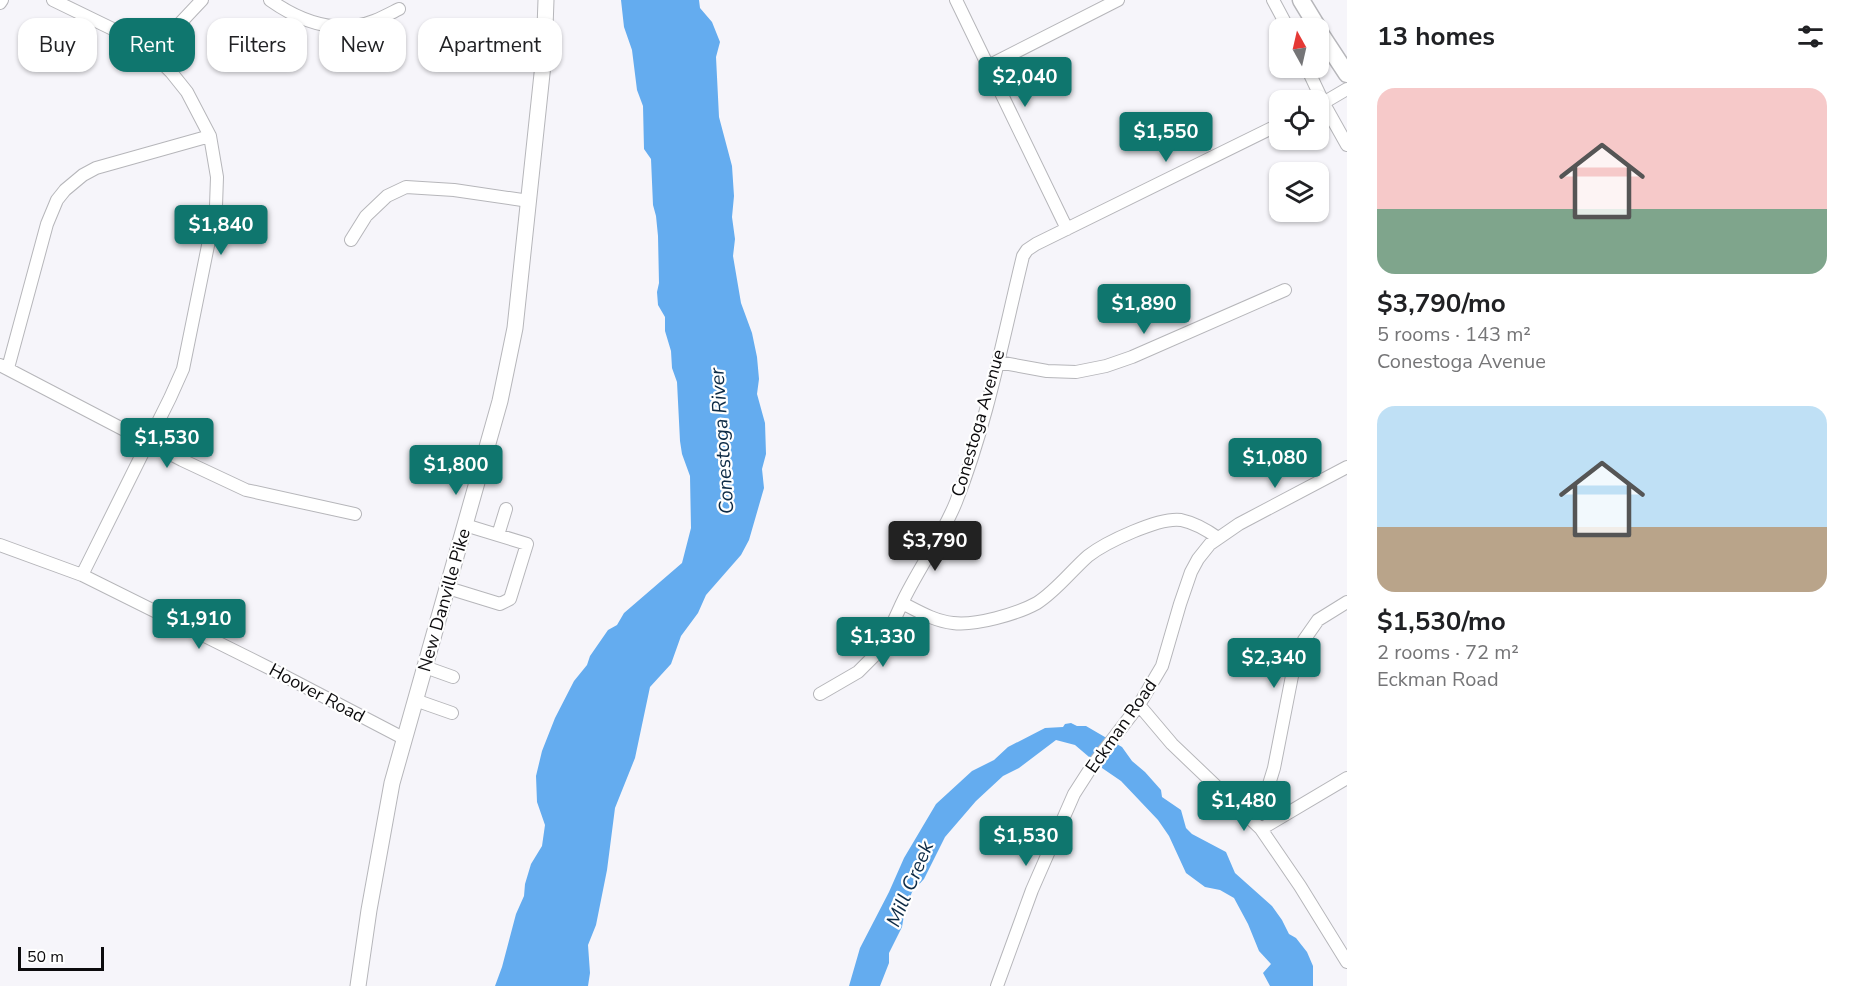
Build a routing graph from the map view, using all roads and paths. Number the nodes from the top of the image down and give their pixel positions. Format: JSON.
{"nodes":[{"id":1,"x":53,"y":0,"type":"edge"},
{"id":2,"x":202,"y":0,"type":"edge"},
{"id":3,"x":270,"y":0,"type":"edge"},
{"id":4,"x":546,"y":0,"type":"edge"},
{"id":5,"x":956,"y":0,"type":"edge"},
{"id":6,"x":1118,"y":0,"type":"edge"},
{"id":7,"x":1273,"y":0,"type":"edge"},
{"id":8,"x":1301,"y":0,"type":"edge"},
{"id":9,"x":399,"y":9,"type":"dead end"},
{"id":10,"x":185,"y":18,"type":"edge"},
{"id":11,"x":1283,"y":18,"type":"edge"},
{"id":12,"x":1312,"y":18,"type":"edge"},
{"id":13,"x":109,"y":27,"type":"edge"},
{"id":14,"x":1329,"y":46,"type":"edge"},
{"id":15,"x":988,"y":66,"type":"junction"},
{"id":16,"x":171,"y":72,"type":"edge"},
{"id":17,"x":1347,"y":74,"type":"edge"},
{"id":18,"x":1347,"y":89,"type":"edge"},
{"id":19,"x":1329,"y":100,"type":"edge"},
{"id":20,"x":1329,"y":117,"type":"edge"},
{"id":21,"x":1269,"y":129,"type":"edge"},
{"id":22,"x":210,"y":136,"type":"junction"},
{"id":23,"x":1347,"y":145,"type":"edge"},
{"id":24,"x":529,"y":201,"type":"junction"},
{"id":25,"x":1066,"y":229,"type":"junction"},
{"id":26,"x":351,"y":240,"type":"dead end"},
{"id":27,"x":1285,"y":290,"type":"dead end"},
{"id":28,"x":998,"y":362,"type":"junction"},
{"id":29,"x":4,"y":366,"type":"edge"},
{"id":30,"x":148,"y":442,"type":"junction"},
{"id":31,"x":1347,"y":467,"type":"edge"},
{"id":32,"x":506,"y":509,"type":"dead end"},
{"id":33,"x":355,"y":514,"type":"dead end"},
{"id":34,"x":465,"y":525,"type":"junction"},
{"id":35,"x":498,"y":535,"type":"junction"},
{"id":36,"x":1218,"y":538,"type":"junction"},
{"id":37,"x":0,"y":545,"type":"edge"},
{"id":38,"x":82,"y":575,"type":"junction"},
{"id":39,"x":448,"y":588,"type":"junction"},
{"id":40,"x":1347,"y":602,"type":"edge"},
{"id":41,"x":902,"y":603,"type":"junction"},
{"id":42,"x":425,"y":667,"type":"junction"},
{"id":43,"x":453,"y":677,"type":"dead end"},
{"id":44,"x":820,"y":694,"type":"dead end"},
{"id":45,"x":415,"y":700,"type":"junction"},
{"id":46,"x":1138,"y":705,"type":"junction"},
{"id":47,"x":452,"y":713,"type":"dead end"},
{"id":48,"x":405,"y":739,"type":"junction"},
{"id":49,"x":1347,"y":778,"type":"edge"},
{"id":50,"x":1250,"y":817,"type":"junction"},
{"id":51,"x":1261,"y":829,"type":"junction"},
{"id":52,"x":1347,"y":962,"type":"edge"},
{"id":53,"x":358,"y":986,"type":"edge"},
{"id":54,"x":997,"y":986,"type":"edge"}],
"edges":[{"from":1,"to":13,"type":"street"},
{"from":2,"to":10,"type":"street"},
{"from":3,"to":9,"type":"street"},
{"from":4,"to":24,"type":"main road","name":"New Danville Pike"},
{"from":5,"to":15,"type":"street"},
{"from":6,"to":15,"type":"street"},
{"from":7,"to":11,"type":"street"},
{"from":8,"to":12,"type":"highway"},
{"from":14,"to":17,"type":"highway"},
{"from":15,"to":25,"type":"street"},
{"from":16,"to":22,"type":"street"},
{"from":18,"to":19,"type":"street"},
{"from":20,"to":23,"type":"street"},
{"from":21,"to":25,"type":"street","name":"Conestoga Avenue"},
{"from":22,"to":29,"type":"street"},
{"from":22,"to":30,"type":"street"},
{"from":24,"to":26,"type":"street"},
{"from":24,"to":34,"type":"main road","name":"New Danville Pike"},
{"from":25,"to":28,"type":"street","name":"Conestoga Avenue"},
{"from":27,"to":28,"type":"street"},
{"from":28,"to":41,"type":"street","name":"Conestoga Avenue"},
{"from":29,"to":30,"type":"street"},
{"from":30,"to":33,"type":"street"},
{"from":30,"to":38,"type":"street"},
{"from":31,"to":36,"type":"street","name":"Eckman Road"},
{"from":32,"to":35,"type":"street"},
{"from":34,"to":35,"type":"street"},
{"from":34,"to":39,"type":"main road","name":"New Danville Pike"},
{"from":35,"to":39,"type":"street"},
{"from":36,"to":41,"type":"street"},
{"from":36,"to":46,"type":"street","name":"Eckman Road"},
{"from":37,"to":38,"type":"street","name":"Hoover Road"},
{"from":38,"to":48,"type":"street","name":"Hoover Road"},
{"from":39,"to":42,"type":"main road","name":"New Danville Pike"},
{"from":40,"to":50,"type":"street"},
{"from":41,"to":44,"type":"street","name":"Conestoga Avenue"},
{"from":42,"to":43,"type":"street"},
{"from":42,"to":45,"type":"main road","name":"New Danville Pike"},
{"from":45,"to":47,"type":"street"},
{"from":45,"to":48,"type":"main road","name":"New Danville Pike"},
{"from":46,"to":50,"type":"street"},
{"from":46,"to":54,"type":"street","name":"Eckman Road"},
{"from":48,"to":53,"type":"main road","name":"New Danville Pike"},
{"from":49,"to":51,"type":"street"},
{"from":50,"to":51,"type":"street"},
{"from":51,"to":52,"type":"street"}]}
